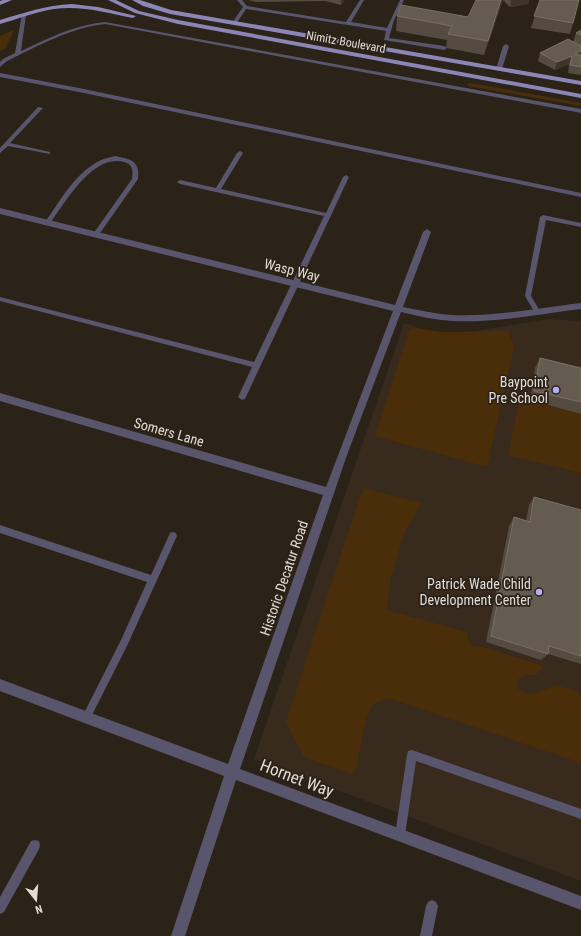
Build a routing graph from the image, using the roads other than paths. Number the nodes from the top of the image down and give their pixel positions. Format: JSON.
{"nodes":[{"id":1,"x":9,"y":0,"type":"edge"},
{"id":2,"x":52,"y":0,"type":"edge"},
{"id":3,"x":111,"y":0,"type":"edge"},
{"id":4,"x":135,"y":0,"type":"edge"},
{"id":5,"x":239,"y":0,"type":"edge"},
{"id":6,"x":362,"y":0,"type":"edge"},
{"id":7,"x":402,"y":0,"type":"edge"},
{"id":8,"x":0,"y":3,"type":"edge"},
{"id":9,"x":245,"y":7,"type":"junction"},
{"id":10,"x":24,"y":15,"type":"junction"},
{"id":11,"x":0,"y":22,"type":"edge"},
{"id":12,"x":178,"y":22,"type":"junction"},
{"id":13,"x":234,"y":23,"type":"junction"},
{"id":14,"x":348,"y":23,"type":"junction"},
{"id":15,"x":389,"y":30,"type":"junction"},
{"id":16,"x":506,"y":46,"type":"dead end"},
{"id":17,"x":444,"y":48,"type":"dead end"},
{"id":18,"x":17,"y":55,"type":"junction"},
{"id":19,"x":0,"y":65,"type":"edge"},
{"id":20,"x":499,"y":69,"type":"junction"},
{"id":21,"x":0,"y":75,"type":"edge"},
{"id":22,"x":581,"y":83,"type":"edge"},
{"id":23,"x":581,"y":96,"type":"edge"},
{"id":24,"x":40,"y":108,"type":"dead end"},
{"id":25,"x":581,"y":111,"type":"edge"},
{"id":26,"x":6,"y":144,"type":"junction"},
{"id":27,"x":0,"y":151,"type":"edge"},
{"id":28,"x":48,"y":153,"type":"dead end"},
{"id":29,"x":240,"y":153,"type":"dead end"},
{"id":30,"x":346,"y":177,"type":"dead end"},
{"id":31,"x":180,"y":182,"type":"dead end"},
{"id":32,"x":218,"y":190,"type":"junction"},
{"id":33,"x":581,"y":195,"type":"edge"},
{"id":34,"x":0,"y":211,"type":"edge"},
{"id":35,"x":327,"y":215,"type":"junction"},
{"id":36,"x":48,"y":222,"type":"junction"},
{"id":37,"x":581,"y":225,"type":"edge"},
{"id":38,"x":427,"y":232,"type":"dead end"},
{"id":39,"x":96,"y":234,"type":"junction"},
{"id":40,"x":294,"y":284,"type":"junction"},
{"id":41,"x":0,"y":299,"type":"edge"},
{"id":42,"x":581,"y":306,"type":"edge"},
{"id":43,"x":399,"y":309,"type":"junction"},
{"id":44,"x":537,"y":311,"type":"junction"},
{"id":45,"x":256,"y":365,"type":"junction"},
{"id":46,"x":0,"y":397,"type":"edge"},
{"id":47,"x":242,"y":397,"type":"dead end"},
{"id":48,"x":330,"y":493,"type":"junction"},
{"id":49,"x":0,"y":529,"type":"edge"},
{"id":50,"x":173,"y":536,"type":"dead end"},
{"id":51,"x":153,"y":580,"type":"junction"},
{"id":52,"x":0,"y":685,"type":"edge"},
{"id":53,"x":86,"y":718,"type":"junction"},
{"id":54,"x":232,"y":772,"type":"junction"},
{"id":55,"x":581,"y":814,"type":"edge"},
{"id":56,"x":400,"y":835,"type":"junction"},
{"id":57,"x":35,"y":845,"type":"dead end"},
{"id":58,"x":3,"y":893,"type":"edge"},
{"id":59,"x":581,"y":903,"type":"edge"},
{"id":60,"x":432,"y":906,"type":"dead end"},
{"id":61,"x":0,"y":908,"type":"edge"},
{"id":62,"x":178,"y":936,"type":"edge"},
{"id":63,"x":426,"y":936,"type":"edge"}],
"edges":[{"from":1,"to":8,"type":"main road"},
{"from":2,"to":11,"type":"main road"},
{"from":3,"to":12,"type":"main road","name":"Nimitz Boulevard"},
{"from":4,"to":13,"type":"main road","name":"Nimitz Boulevard"},
{"from":5,"to":9,"type":"lane"},
{"from":6,"to":14,"type":"lane"},
{"from":7,"to":15,"type":"lane"},
{"from":9,"to":13,"type":"lane"},
{"from":9,"to":14,"type":"lane"},
{"from":10,"to":11,"type":"main road"},
{"from":10,"to":12,"type":"main road"},
{"from":10,"to":18,"type":"lane"},
{"from":12,"to":23,"type":"main road","name":"Nimitz Boulevard"},
{"from":13,"to":20,"type":"main road","name":"Nimitz Boulevard"},
{"from":14,"to":15,"type":"lane"},
{"from":15,"to":17,"type":"lane"},
{"from":16,"to":20,"type":"lane"},
{"from":18,"to":19,"type":"lane"},
{"from":18,"to":25,"type":"lane"},
{"from":20,"to":22,"type":"main road","name":"Nimitz Boulevard"},
{"from":21,"to":33,"type":"lane"},
{"from":24,"to":26,"type":"lane"},
{"from":26,"to":27,"type":"lane"},
{"from":26,"to":28,"type":"lane"},
{"from":29,"to":32,"type":"lane"},
{"from":30,"to":35,"type":"lane"},
{"from":31,"to":32,"type":"lane"},
{"from":32,"to":35,"type":"lane"},
{"from":34,"to":36,"type":"street","name":"Wasp Way"},
{"from":35,"to":40,"type":"lane"},
{"from":36,"to":39,"type":"street","name":"Wasp Way"},
{"from":36,"to":39,"type":"lane"},
{"from":37,"to":44,"type":"lane"},
{"from":38,"to":43,"type":"street","name":"Historic Decatur Road"},
{"from":39,"to":40,"type":"street","name":"Wasp Way"},
{"from":40,"to":43,"type":"street","name":"Wasp Way"},
{"from":40,"to":45,"type":"lane"},
{"from":41,"to":45,"type":"lane"},
{"from":42,"to":44,"type":"street","name":"Wasp Way"},
{"from":43,"to":44,"type":"street","name":"Wasp Way"},
{"from":43,"to":48,"type":"street","name":"Historic Decatur Road"},
{"from":45,"to":47,"type":"lane"},
{"from":46,"to":48,"type":"street","name":"Somers Lane"},
{"from":48,"to":54,"type":"street","name":"Historic Decatur Road"},
{"from":49,"to":51,"type":"lane"},
{"from":50,"to":51,"type":"lane"},
{"from":51,"to":53,"type":"lane"},
{"from":52,"to":53,"type":"street","name":"Hornet Way"},
{"from":53,"to":54,"type":"street","name":"Hornet Way"},
{"from":54,"to":56,"type":"street","name":"Hornet Way"},
{"from":54,"to":62,"type":"street","name":"Historic Decatur Road"},
{"from":55,"to":56,"type":"lane"},
{"from":56,"to":59,"type":"street","name":"Hornet Way"},
{"from":57,"to":58,"type":"lane"},
{"from":58,"to":61,"type":"lane"},
{"from":60,"to":63,"type":"lane"}]}
